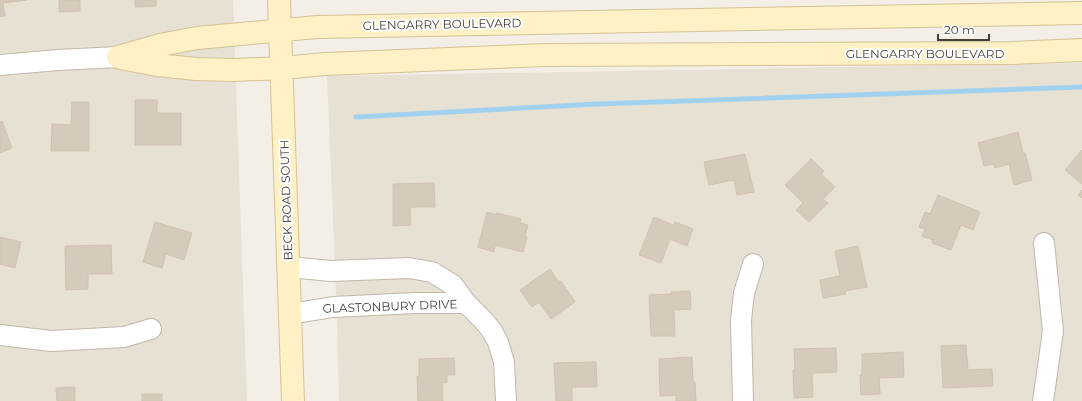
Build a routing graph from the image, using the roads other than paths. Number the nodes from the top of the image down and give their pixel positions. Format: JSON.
{"nodes":[{"id":1,"x":279,"y":0,"type":"edge"},
{"id":2,"x":1082,"y":13,"type":"edge"},
{"id":3,"x":769,"y":18,"type":"junction"},
{"id":4,"x":280,"y":30,"type":"junction"},
{"id":5,"x":1082,"y":50,"type":"edge"},
{"id":6,"x":768,"y":53,"type":"junction"},
{"id":7,"x":118,"y":57,"type":"junction"},
{"id":8,"x":0,"y":66,"type":"edge"},
{"id":9,"x":282,"y":68,"type":"junction"},
{"id":10,"x":1044,"y":243,"type":"dead end"},
{"id":11,"x":754,"y":264,"type":"dead end"},
{"id":12,"x":289,"y":267,"type":"junction"},
{"id":13,"x":466,"y":304,"type":"junction"},
{"id":14,"x":290,"y":314,"type":"junction"},
{"id":15,"x":151,"y":329,"type":"dead end"},
{"id":16,"x":0,"y":335,"type":"edge"},
{"id":17,"x":293,"y":401,"type":"edge"},
{"id":18,"x":506,"y":401,"type":"edge"},
{"id":19,"x":743,"y":401,"type":"edge"},
{"id":20,"x":1044,"y":401,"type":"edge"}],
"edges":[{"from":1,"to":4,"type":"street","name":"BECK ROAD SOUTH"},
{"from":2,"to":3,"type":"street","name":"GLENGARRY BOULEVARD"},
{"from":3,"to":4,"type":"street","name":"GLENGARRY BOULEVARD"},
{"from":3,"to":6,"type":"street"},
{"from":4,"to":7,"type":"street","name":"GLENGARRY BOULEVARD"},
{"from":4,"to":9,"type":"street","name":"BECK ROAD SOUTH"},
{"from":5,"to":6,"type":"street","name":"GLENGARRY BOULEVARD"},
{"from":6,"to":9,"type":"street","name":"GLENGARRY BOULEVARD"},
{"from":7,"to":8,"type":"street","name":"GLENGARRY BOULEVARD"},
{"from":7,"to":9,"type":"street","name":"GLENGARRY BOULEVARD"},
{"from":9,"to":12,"type":"street","name":"BECK ROAD SOUTH"},
{"from":10,"to":20,"type":"street"},
{"from":11,"to":19,"type":"street"},
{"from":12,"to":13,"type":"street","name":"GLASTONBURY DRIVE"},
{"from":12,"to":14,"type":"street","name":"BECK ROAD SOUTH"},
{"from":13,"to":14,"type":"street","name":"GLASTONBURY DRIVE"},
{"from":13,"to":18,"type":"street","name":"GLASTONBURY DRIVE"},
{"from":14,"to":17,"type":"street","name":"BECK ROAD SOUTH"},
{"from":15,"to":16,"type":"street"}]}
